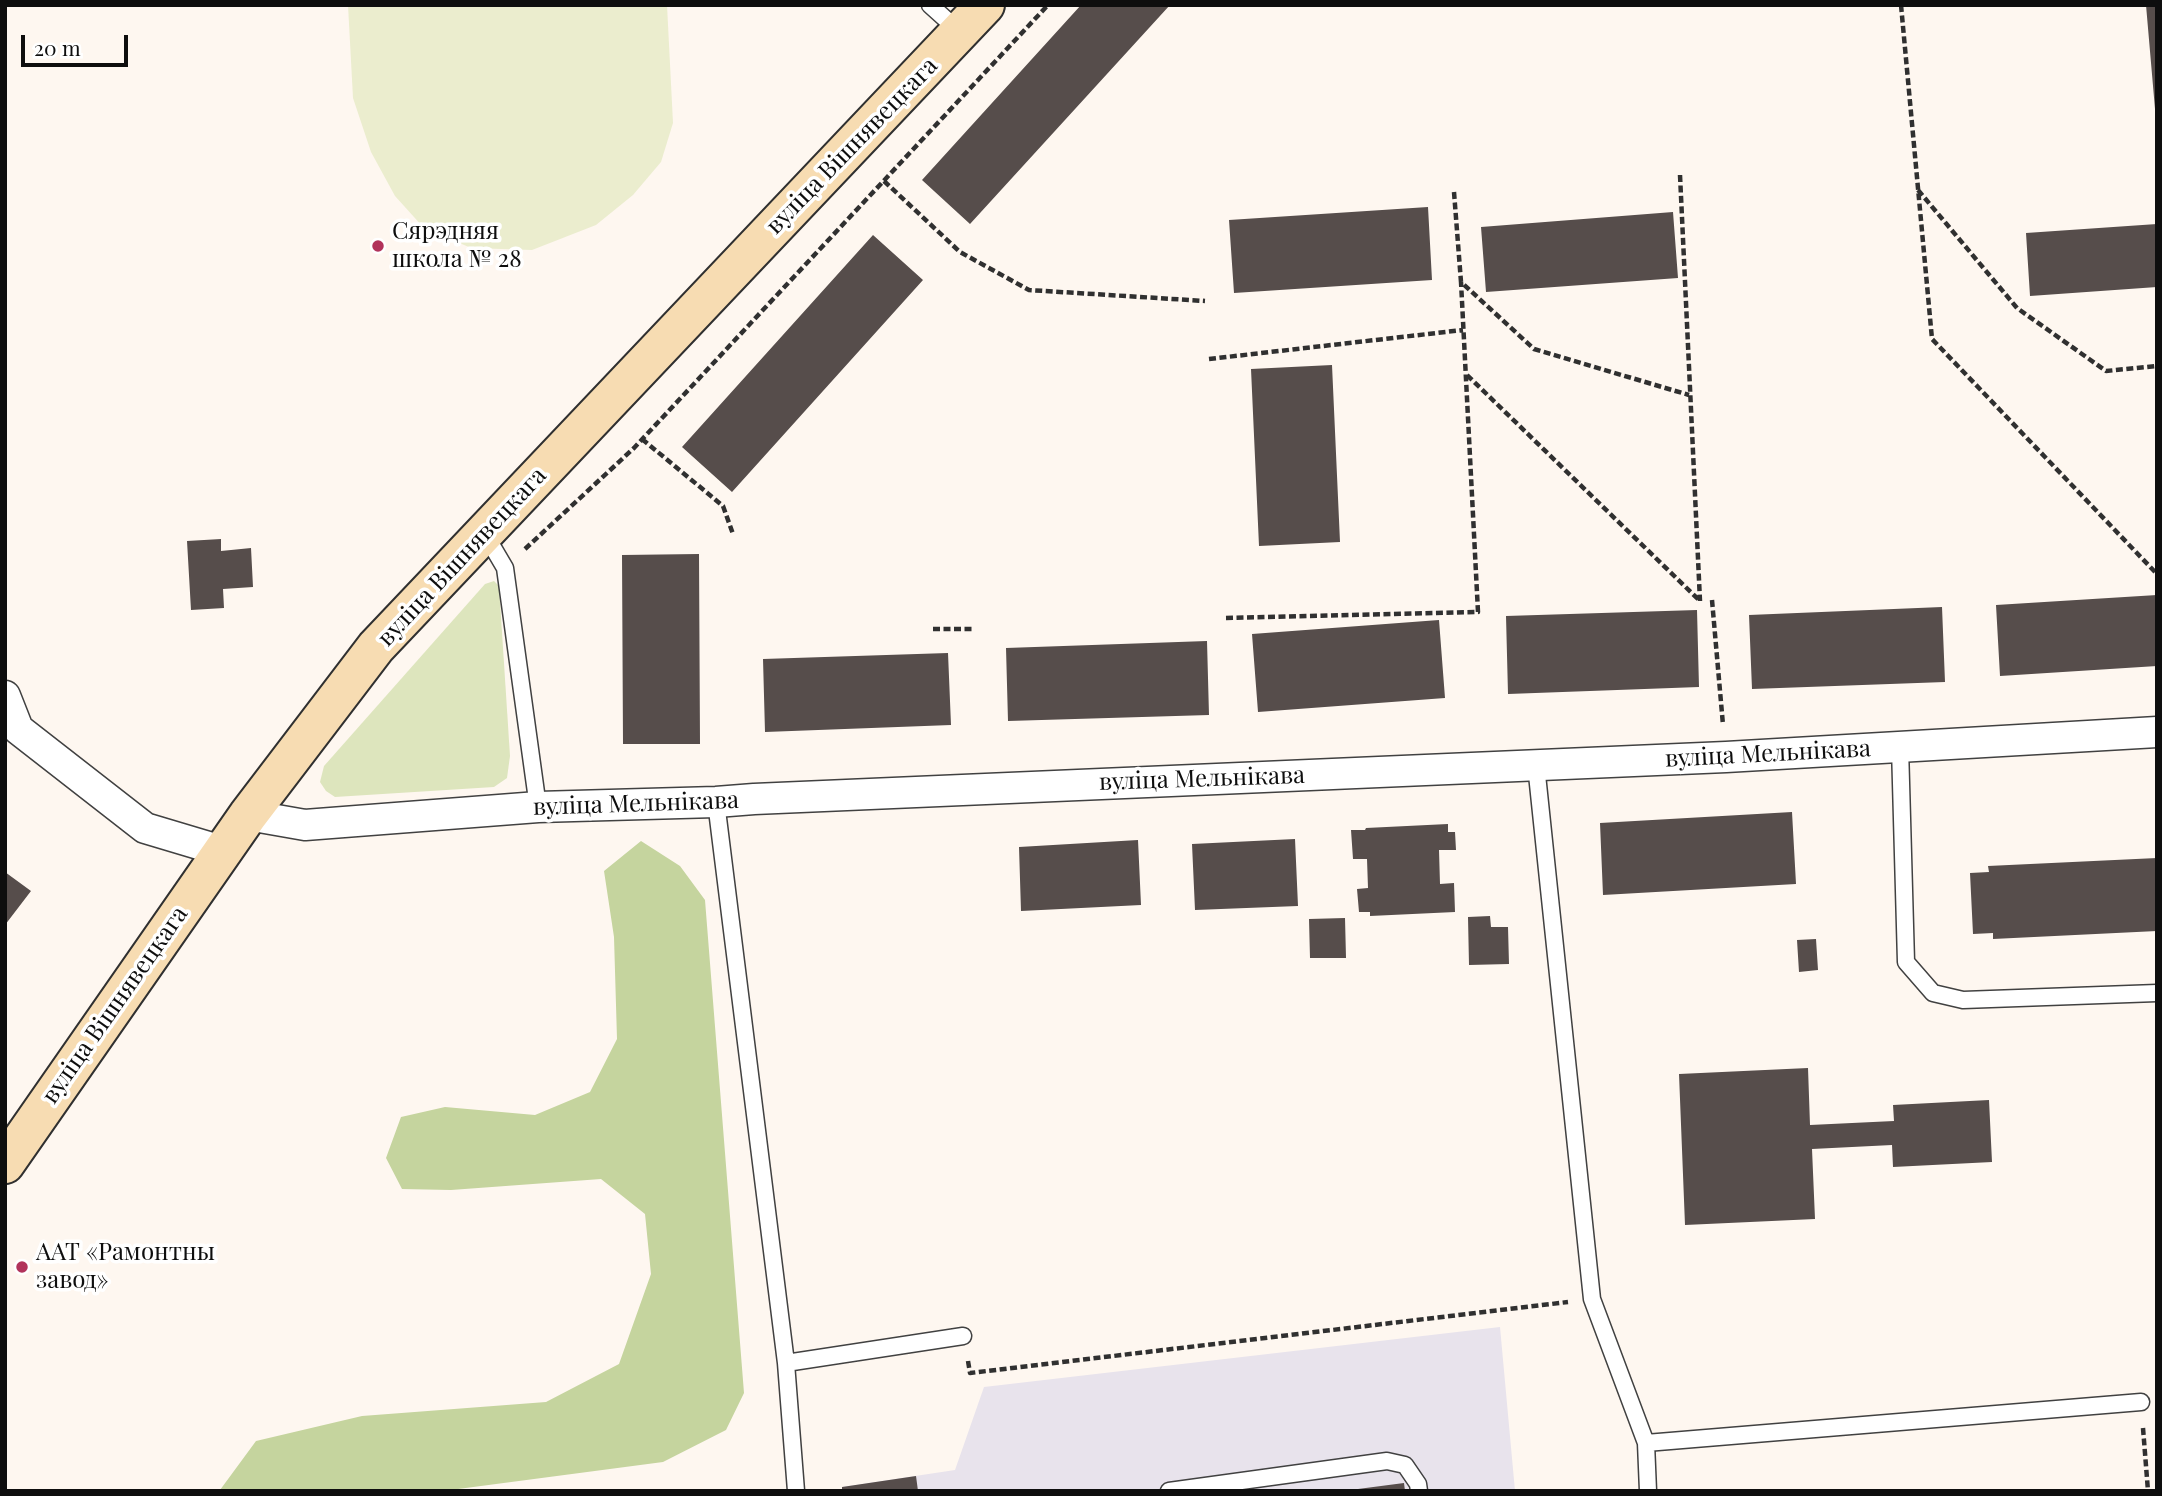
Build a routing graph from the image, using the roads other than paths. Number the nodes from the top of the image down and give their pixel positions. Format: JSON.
{"nodes":[{"id":1,"x":930,"y":5,"type":"edge"},
{"id":2,"x":972,"y":19,"type":"edge"},
{"id":3,"x":485,"y":533,"type":"junction"},
{"id":4,"x":5,"y":696,"type":"edge"},
{"id":5,"x":12,"y":725,"type":"edge"},
{"id":6,"x":2157,"y":732,"type":"edge"},
{"id":7,"x":1900,"y":747,"type":"junction"},
{"id":8,"x":1536,"y":765,"type":"junction"},
{"id":9,"x":716,"y":802,"type":"junction"},
{"id":10,"x":538,"y":807,"type":"junction"},
{"id":11,"x":248,"y":815,"type":"junction"},
{"id":12,"x":222,"y":851,"type":"junction"},
{"id":13,"x":2157,"y":992,"type":"edge"},
{"id":14,"x":5,"y":1164,"type":"edge"},
{"id":15,"x":963,"y":1336,"type":"road end"},
{"id":16,"x":786,"y":1363,"type":"junction"},
{"id":17,"x":2141,"y":1402,"type":"road end"},
{"id":18,"x":1646,"y":1443,"type":"junction"},
{"id":19,"x":796,"y":1491,"type":"edge"},
{"id":20,"x":1169,"y":1491,"type":"edge"},
{"id":21,"x":1419,"y":1491,"type":"edge"},
{"id":22,"x":1648,"y":1491,"type":"edge"}],
"edges":[{"from":1,"to":2,"type":"lane"},
{"from":2,"to":3,"type":"main road","name":"вуліца Вішнявецкага"},
{"from":3,"to":10,"type":"lane"},
{"from":3,"to":11,"type":"main road","name":"вуліца Вішнявецкага"},
{"from":4,"to":5,"type":"street"},
{"from":5,"to":12,"type":"street"},
{"from":6,"to":7,"type":"street","name":"вуліца Мельнікава"},
{"from":7,"to":8,"type":"street","name":"вуліца Мельнікава"},
{"from":7,"to":13,"type":"lane"},
{"from":8,"to":9,"type":"street","name":"вуліца Мельнікава"},
{"from":8,"to":18,"type":"lane"},
{"from":9,"to":10,"type":"street","name":"вуліца Мельнікава"},
{"from":9,"to":16,"type":"lane"},
{"from":10,"to":11,"type":"street","name":"вуліца Мельнікава"},
{"from":11,"to":12,"type":"main road","name":"вуліца Вішнявецкага"},
{"from":12,"to":14,"type":"main road","name":"вуліца Вішнявецкага"},
{"from":15,"to":16,"type":"lane"},
{"from":16,"to":19,"type":"lane"},
{"from":17,"to":18,"type":"lane"},
{"from":18,"to":22,"type":"lane"},
{"from":20,"to":21,"type":"lane"}]}
